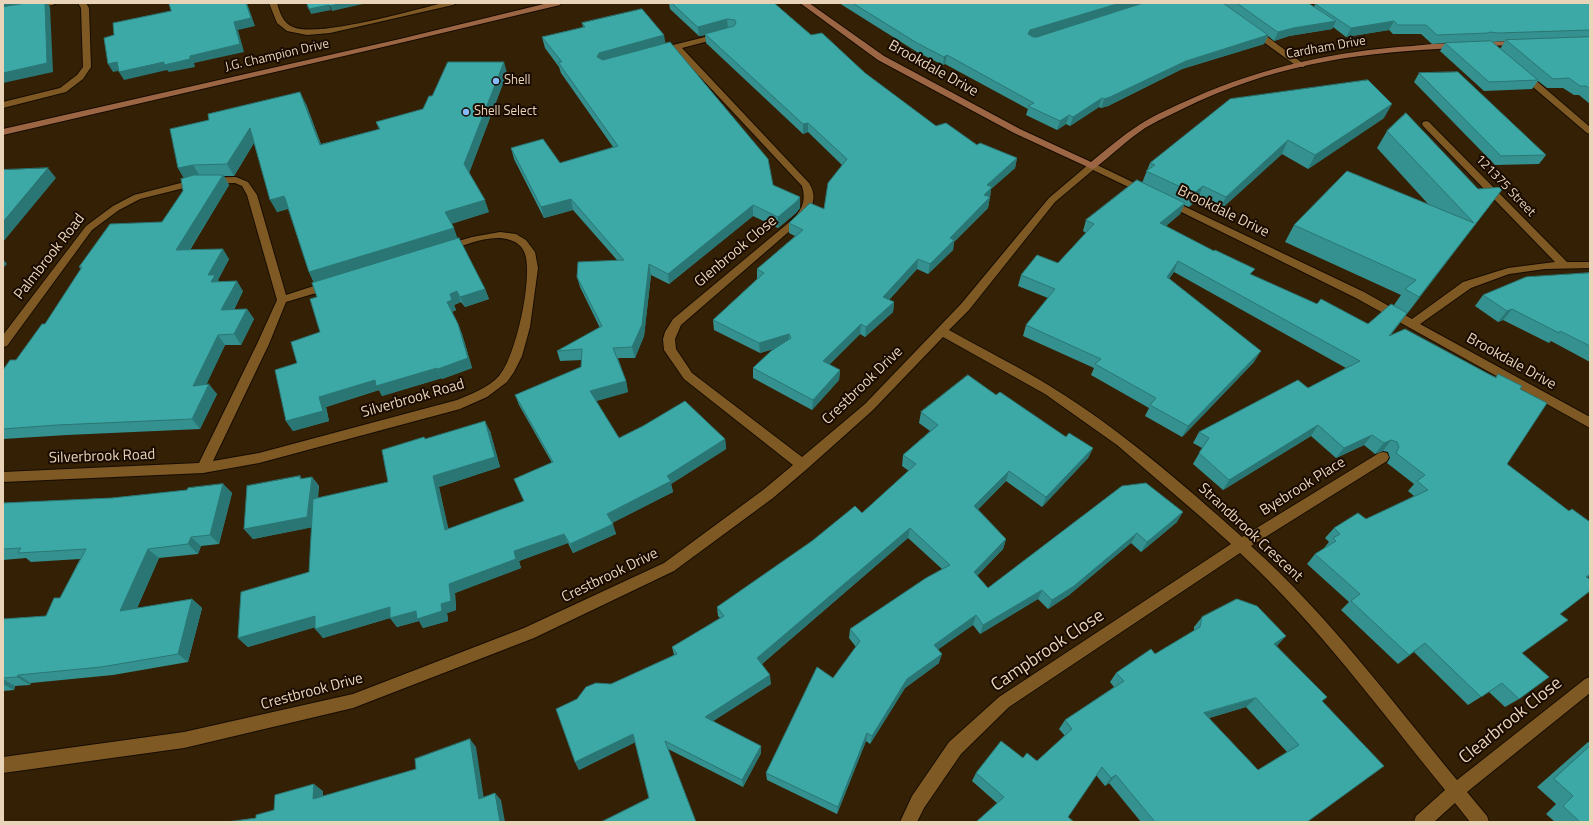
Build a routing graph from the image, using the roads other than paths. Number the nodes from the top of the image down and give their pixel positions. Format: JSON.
{"nodes":[{"id":1,"x":53,"y":3,"type":"edge"},
{"id":2,"x":82,"y":3,"type":"edge"},
{"id":3,"x":273,"y":3,"type":"edge"},
{"id":4,"x":453,"y":3,"type":"edge"},
{"id":5,"x":557,"y":3,"type":"edge"},
{"id":6,"x":804,"y":3,"type":"edge"},
{"id":7,"x":3,"y":13,"type":"edge"},
{"id":8,"x":1248,"y":26,"type":"edge"},
{"id":9,"x":731,"y":32,"type":"edge"},
{"id":10,"x":1527,"y":43,"type":"edge"},
{"id":11,"x":1487,"y":44,"type":"junction"},
{"id":12,"x":676,"y":47,"type":"junction"},
{"id":13,"x":662,"y":51,"type":"edge"},
{"id":14,"x":1498,"y":53,"type":"edge"},
{"id":15,"x":1301,"y":65,"type":"junction"},
{"id":16,"x":1515,"y":68,"type":"edge"},
{"id":17,"x":3,"y":105,"type":"edge"},
{"id":18,"x":1426,"y":124,"type":"dead end"},
{"id":19,"x":1590,"y":130,"type":"edge"},
{"id":20,"x":3,"y":132,"type":"edge"},
{"id":21,"x":1092,"y":166,"type":"junction"},
{"id":22,"x":433,"y":252,"type":"edge"},
{"id":23,"x":1590,"y":265,"type":"edge"},
{"id":24,"x":1565,"y":266,"type":"junction"},
{"id":25,"x":343,"y":280,"type":"edge"},
{"id":26,"x":282,"y":300,"type":"junction"},
{"id":27,"x":1412,"y":324,"type":"junction"},
{"id":28,"x":941,"y":331,"type":"junction"},
{"id":29,"x":3,"y":343,"type":"edge"},
{"id":30,"x":1590,"y":423,"type":"edge"},
{"id":31,"x":1383,"y":457,"type":"edge"},
{"id":32,"x":803,"y":465,"type":"junction"},
{"id":33,"x":203,"y":468,"type":"junction"},
{"id":34,"x":3,"y":477,"type":"edge"},
{"id":35,"x":1241,"y":545,"type":"junction"},
{"id":36,"x":1590,"y":684,"type":"edge"},
{"id":37,"x":3,"y":765,"type":"edge"},
{"id":38,"x":1456,"y":791,"type":"junction"},
{"id":39,"x":908,"y":822,"type":"edge"},
{"id":40,"x":1422,"y":822,"type":"edge"},
{"id":41,"x":1481,"y":822,"type":"edge"}],
"edges":[{"from":1,"to":7,"type":"street"},
{"from":2,"to":17,"type":"street"},
{"from":3,"to":4,"type":"street"},
{"from":5,"to":20,"type":"street","name":"J.G. Champion Drive"},
{"from":6,"to":21,"type":"street","name":"Brookdale Drive"},
{"from":8,"to":15,"type":"street"},
{"from":9,"to":12,"type":"street"},
{"from":10,"to":11,"type":"street","name":"Cardham Drive"},
{"from":11,"to":14,"type":"street"},
{"from":11,"to":15,"type":"street","name":"Cardham Drive"},
{"from":12,"to":13,"type":"street"},
{"from":12,"to":32,"type":"street","name":"Glenbrook Close"},
{"from":15,"to":21,"type":"street","name":"Cardham Drive"},
{"from":16,"to":19,"type":"street"},
{"from":18,"to":24,"type":"street","name":"121375 Street"},
{"from":21,"to":27,"type":"street","name":"Brookdale Drive"},
{"from":21,"to":28,"type":"street","name":"Crestbrook Drive"},
{"from":22,"to":33,"type":"street","name":"Silverbrook Road"},
{"from":23,"to":24,"type":"street"},
{"from":24,"to":27,"type":"street"},
{"from":25,"to":26,"type":"street"},
{"from":26,"to":29,"type":"street","name":"Palmbrook Road"},
{"from":26,"to":33,"type":"street"},
{"from":27,"to":30,"type":"street","name":"Brookdale Drive"},
{"from":28,"to":32,"type":"street","name":"Crestbrook Drive"},
{"from":28,"to":35,"type":"street","name":"Strandbrook Crescent"},
{"from":31,"to":35,"type":"street","name":"Byebrook Place"},
{"from":32,"to":37,"type":"street","name":"Crestbrook Drive"},
{"from":33,"to":34,"type":"street","name":"Silverbrook Road"},
{"from":35,"to":38,"type":"street","name":"Strandbrook Crescent"},
{"from":35,"to":39,"type":"street","name":"Campbrook Close"},
{"from":36,"to":38,"type":"street","name":"Clearbrook Close"},
{"from":38,"to":40,"type":"street","name":"Clearbrook Close"},
{"from":38,"to":41,"type":"street","name":"Strandbrook Crescent"}]}
